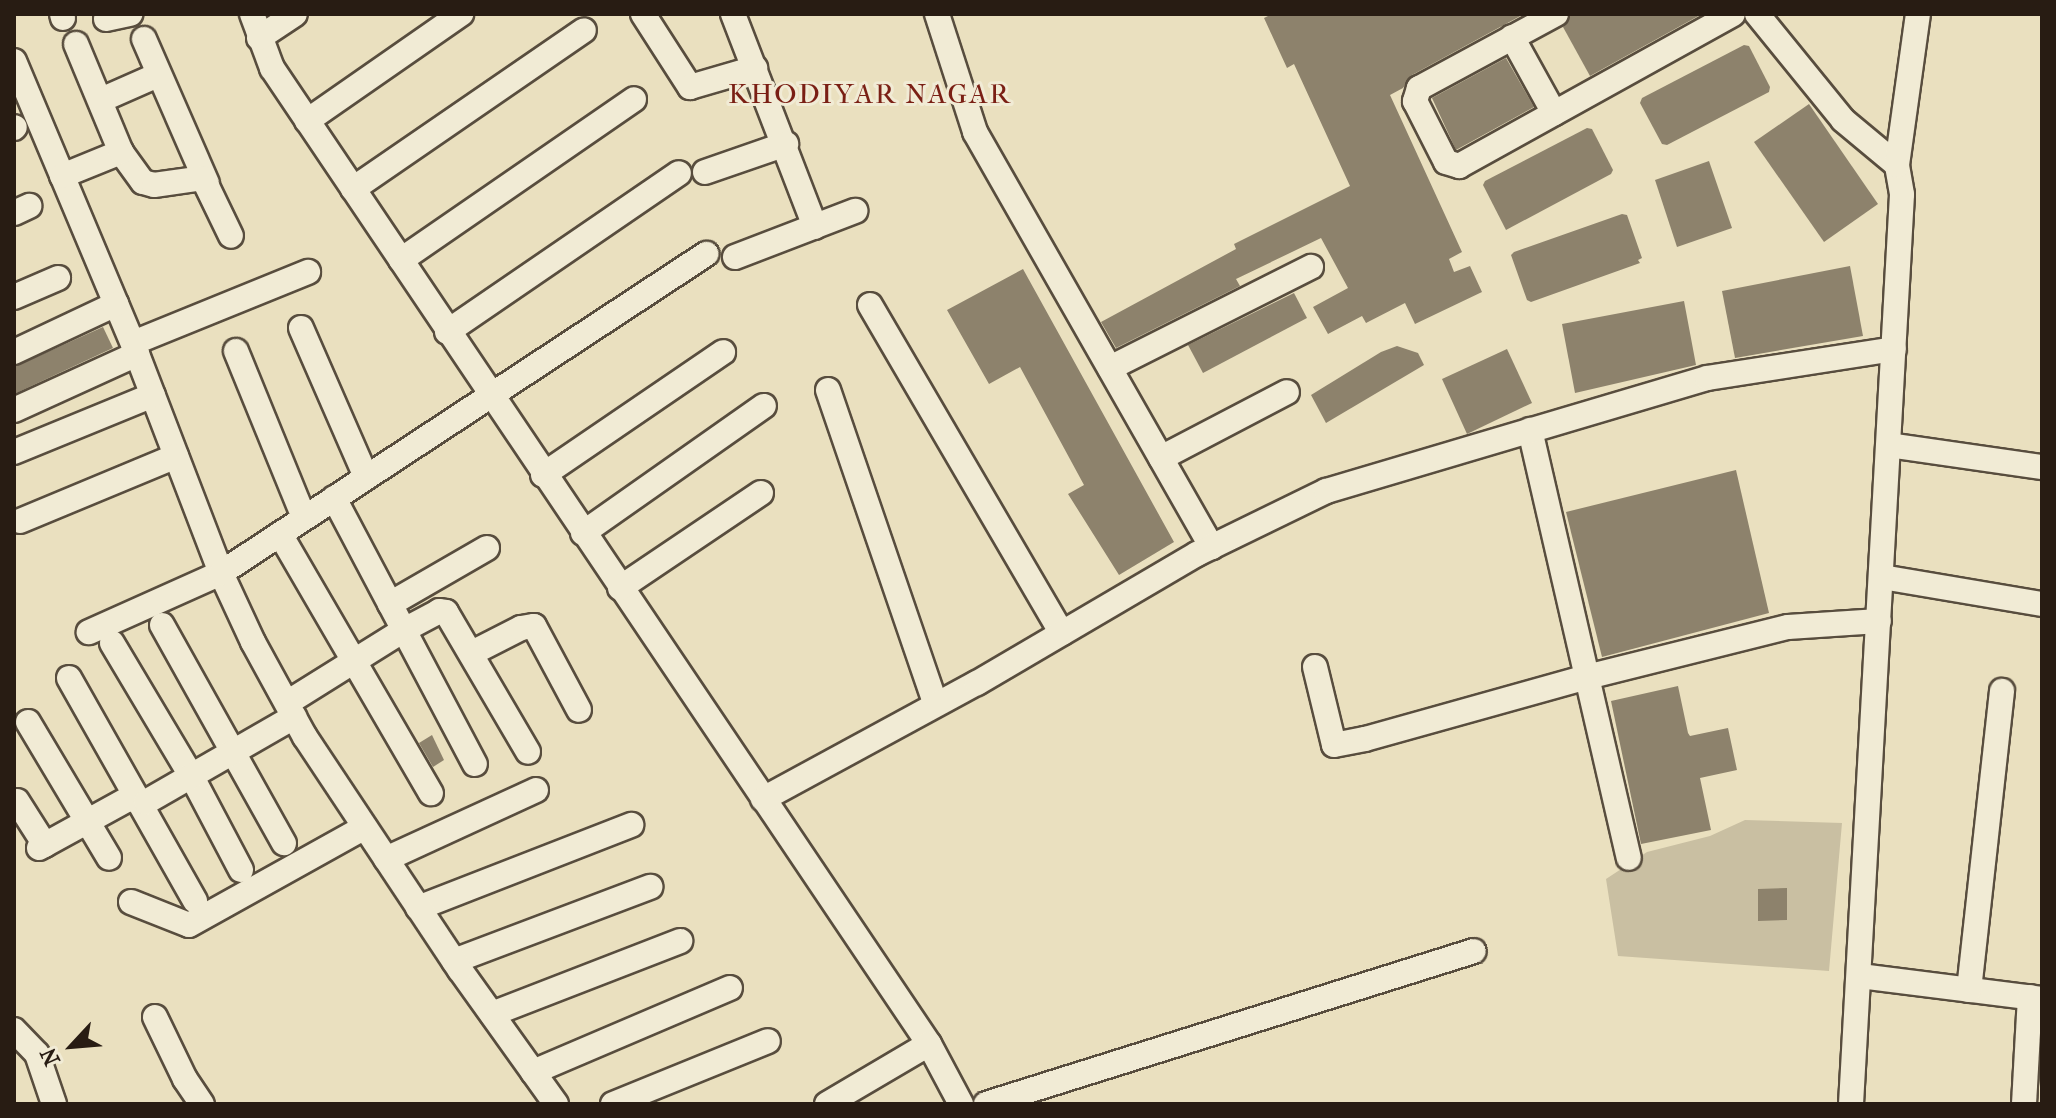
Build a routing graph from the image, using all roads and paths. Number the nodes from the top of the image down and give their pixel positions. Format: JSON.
{"nodes":[{"id":1,"x":130,"y":14,"type":"edge"},
{"id":2,"x":252,"y":14,"type":"edge"},
{"id":3,"x":295,"y":14,"type":"edge"},
{"id":4,"x":461,"y":14,"type":"edge"},
{"id":5,"x":733,"y":14,"type":"edge"},
{"id":6,"x":937,"y":14,"type":"edge"},
{"id":7,"x":1556,"y":14,"type":"edge"},
{"id":8,"x":1733,"y":14,"type":"edge"},
{"id":9,"x":1757,"y":14,"type":"edge"},
{"id":10,"x":1918,"y":14,"type":"edge"},
{"id":11,"x":648,"y":15,"type":"edge"},
{"id":12,"x":106,"y":19,"type":"dead end"},
{"id":13,"x":584,"y":30,"type":"dead end"},
{"id":14,"x":1512,"y":37,"type":"junction"},
{"id":15,"x":259,"y":38,"type":"junction"},
{"id":16,"x":144,"y":39,"type":"dead end"},
{"id":17,"x":76,"y":44,"type":"dead end"},
{"id":18,"x":14,"y":61,"type":"edge"},
{"id":19,"x":755,"y":68,"type":"junction"},
{"id":20,"x":158,"y":75,"type":"junction"},
{"id":21,"x":634,"y":99,"type":"dead end"},
{"id":22,"x":101,"y":100,"type":"junction"},
{"id":23,"x":1554,"y":113,"type":"junction"},
{"id":24,"x":307,"y":121,"type":"junction"},
{"id":25,"x":786,"y":144,"type":"junction"},
{"id":26,"x":121,"y":152,"type":"junction"},
{"id":27,"x":1897,"y":165,"type":"junction"},
{"id":28,"x":705,"y":172,"type":"dead end"},
{"id":29,"x":679,"y":173,"type":"dead end"},
{"id":30,"x":62,"y":176,"type":"junction"},
{"id":31,"x":207,"y":183,"type":"junction"},
{"id":32,"x":353,"y":189,"type":"junction"},
{"id":33,"x":855,"y":211,"type":"dead end"},
{"id":34,"x":815,"y":227,"type":"junction"},
{"id":35,"x":231,"y":236,"type":"dead end"},
{"id":36,"x":706,"y":254,"type":"dead end"},
{"id":37,"x":735,"y":257,"type":"dead end"},
{"id":38,"x":401,"y":260,"type":"junction"},
{"id":39,"x":1311,"y":267,"type":"dead end"},
{"id":40,"x":308,"y":272,"type":"dead end"},
{"id":41,"x":58,"y":278,"type":"dead end"},
{"id":42,"x":14,"y":297,"type":"edge"},
{"id":43,"x":116,"y":304,"type":"junction"},
{"id":44,"x":870,"y":305,"type":"dead end"},
{"id":45,"x":301,"y":328,"type":"dead end"},
{"id":46,"x":447,"y":332,"type":"junction"},
{"id":47,"x":135,"y":348,"type":"junction"},
{"id":48,"x":1894,"y":349,"type":"junction"},
{"id":49,"x":236,"y":351,"type":"dead end"},
{"id":50,"x":14,"y":352,"type":"edge"},
{"id":51,"x":723,"y":352,"type":"dead end"},
{"id":52,"x":1110,"y":368,"type":"junction"},
{"id":53,"x":828,"y":390,"type":"dead end"},
{"id":54,"x":1287,"y":392,"type":"dead end"},
{"id":55,"x":153,"y":395,"type":"junction"},
{"id":56,"x":489,"y":395,"type":"junction"},
{"id":57,"x":764,"y":406,"type":"dead end"},
{"id":58,"x":14,"y":410,"type":"edge"},
{"id":59,"x":1530,"y":430,"type":"junction"},
{"id":60,"x":1889,"y":445,"type":"junction"},
{"id":61,"x":14,"y":452,"type":"edge"},
{"id":62,"x":176,"y":456,"type":"junction"},
{"id":63,"x":1161,"y":458,"type":"junction"},
{"id":64,"x":2042,"y":467,"type":"edge"},
{"id":65,"x":543,"y":475,"type":"junction"},
{"id":66,"x":366,"y":477,"type":"junction"},
{"id":67,"x":761,"y":493,"type":"dead end"},
{"id":68,"x":334,"y":498,"type":"junction"},
{"id":69,"x":304,"y":518,"type":"junction"},
{"id":70,"x":20,"y":521,"type":"dead end"},
{"id":71,"x":583,"y":533,"type":"junction"},
{"id":72,"x":280,"y":534,"type":"junction"},
{"id":73,"x":1212,"y":547,"type":"junction"},
{"id":74,"x":487,"y":548,"type":"dead end"},
{"id":75,"x":221,"y":573,"type":"junction"},
{"id":76,"x":1882,"y":577,"type":"junction"},
{"id":77,"x":620,"y":588,"type":"junction"},
{"id":78,"x":390,"y":604,"type":"junction"},
{"id":79,"x":2042,"y":604,"type":"edge"},
{"id":80,"x":1879,"y":621,"type":"junction"},
{"id":81,"x":162,"y":625,"type":"dead end"},
{"id":82,"x":404,"y":630,"type":"junction"},
{"id":83,"x":89,"y":632,"type":"dead end"},
{"id":84,"x":1062,"y":633,"type":"junction"},
{"id":85,"x":112,"y":643,"type":"dead end"},
{"id":86,"x":472,"y":653,"type":"junction"},
{"id":87,"x":355,"y":660,"type":"junction"},
{"id":88,"x":1315,"y":667,"type":"dead end"},
{"id":89,"x":1587,"y":677,"type":"junction"},
{"id":90,"x":69,"y":678,"type":"dead end"},
{"id":91,"x":2002,"y":691,"type":"dead end"},
{"id":92,"x":935,"y":703,"type":"junction"},
{"id":93,"x":290,"y":710,"type":"junction"},
{"id":94,"x":579,"y":710,"type":"dead end"},
{"id":95,"x":28,"y":722,"type":"dead end"},
{"id":96,"x":528,"y":752,"type":"dead end"},
{"id":97,"x":233,"y":753,"type":"junction"},
{"id":98,"x":475,"y":764,"type":"dead end"},
{"id":99,"x":192,"y":777,"type":"junction"},
{"id":100,"x":536,"y":790,"type":"dead end"},
{"id":101,"x":431,"y":793,"type":"dead end"},
{"id":102,"x":763,"y":799,"type":"junction"},
{"id":103,"x":17,"y":801,"type":"dead end"},
{"id":104,"x":141,"y":803,"type":"junction"},
{"id":105,"x":86,"y":822,"type":"junction"},
{"id":106,"x":631,"y":825,"type":"dead end"},
{"id":107,"x":365,"y":827,"type":"junction"},
{"id":108,"x":284,"y":843,"type":"dead end"},
{"id":109,"x":109,"y":858,"type":"dead end"},
{"id":110,"x":1629,"y":858,"type":"dead end"},
{"id":111,"x":386,"y":859,"type":"junction"},
{"id":112,"x":241,"y":870,"type":"dead end"},
{"id":113,"x":650,"y":887,"type":"dead end"},
{"id":114,"x":195,"y":901,"type":"dead end"},
{"id":115,"x":131,"y":902,"type":"dead end"},
{"id":116,"x":418,"y":908,"type":"junction"},
{"id":117,"x":680,"y":941,"type":"dead end"},
{"id":118,"x":1474,"y":951,"type":"dead end"},
{"id":119,"x":454,"y":961,"type":"junction"},
{"id":120,"x":1860,"y":976,"type":"junction"},
{"id":121,"x":730,"y":988,"type":"dead end"},
{"id":122,"x":1969,"y":990,"type":"junction"},
{"id":123,"x":2036,"y":998,"type":"edge"},
{"id":124,"x":492,"y":1014,"type":"junction"},
{"id":125,"x":155,"y":1017,"type":"dead end"},
{"id":126,"x":14,"y":1030,"type":"edge"},
{"id":127,"x":768,"y":1041,"type":"dead end"},
{"id":128,"x":929,"y":1044,"type":"junction"},
{"id":129,"x":533,"y":1072,"type":"junction"},
{"id":130,"x":54,"y":1104,"type":"edge"},
{"id":131,"x":202,"y":1104,"type":"edge"},
{"id":132,"x":556,"y":1104,"type":"edge"},
{"id":133,"x":613,"y":1104,"type":"edge"},
{"id":134,"x":827,"y":1104,"type":"edge"},
{"id":135,"x":961,"y":1104,"type":"edge"},
{"id":136,"x":986,"y":1104,"type":"edge"},
{"id":137,"x":1851,"y":1104,"type":"edge"},
{"id":138,"x":2024,"y":1104,"type":"edge"}],
"edges":[{"from":1,"to":12,"type":"street"},
{"from":2,"to":15,"type":"street"},
{"from":3,"to":15,"type":"street"},
{"from":4,"to":24,"type":"street"},
{"from":5,"to":19,"type":"street"},
{"from":6,"to":52,"type":"street"},
{"from":7,"to":14,"type":"street"},
{"from":8,"to":23,"type":"street"},
{"from":9,"to":27,"type":"street"},
{"from":10,"to":27,"type":"street"},
{"from":11,"to":19,"type":"street"},
{"from":13,"to":32,"type":"street"},
{"from":14,"to":23,"type":"street"},
{"from":14,"to":23,"type":"street"},
{"from":15,"to":24,"type":"street"},
{"from":16,"to":20,"type":"street"},
{"from":17,"to":22,"type":"street"},
{"from":18,"to":30,"type":"street"},
{"from":19,"to":25,"type":"street"},
{"from":20,"to":22,"type":"street"},
{"from":20,"to":31,"type":"street"},
{"from":21,"to":38,"type":"street"},
{"from":22,"to":26,"type":"street"},
{"from":24,"to":32,"type":"street"},
{"from":25,"to":28,"type":"street"},
{"from":25,"to":34,"type":"street"},
{"from":26,"to":30,"type":"street"},
{"from":26,"to":31,"type":"street"},
{"from":27,"to":48,"type":"street"},
{"from":29,"to":46,"type":"street"},
{"from":30,"to":43,"type":"street"},
{"from":31,"to":35,"type":"street"},
{"from":32,"to":38,"type":"street"},
{"from":33,"to":34,"type":"street"},
{"from":34,"to":37,"type":"street"},
{"from":36,"to":56,"type":"street"},
{"from":38,"to":46,"type":"street"},
{"from":39,"to":52,"type":"street"},
{"from":40,"to":47,"type":"street"},
{"from":41,"to":42,"type":"street"},
{"from":43,"to":47,"type":"street"},
{"from":43,"to":50,"type":"street"},
{"from":44,"to":84,"type":"street"},
{"from":45,"to":66,"type":"street"},
{"from":46,"to":56,"type":"street"},
{"from":47,"to":55,"type":"street"},
{"from":47,"to":58,"type":"street"},
{"from":48,"to":59,"type":"street"},
{"from":48,"to":60,"type":"street"},
{"from":49,"to":69,"type":"street"},
{"from":51,"to":65,"type":"street"},
{"from":52,"to":63,"type":"street"},
{"from":53,"to":92,"type":"street"},
{"from":54,"to":63,"type":"street"},
{"from":55,"to":61,"type":"street"},
{"from":55,"to":62,"type":"street"},
{"from":56,"to":65,"type":"street"},
{"from":56,"to":66,"type":"street"},
{"from":57,"to":71,"type":"street"},
{"from":59,"to":73,"type":"street"},
{"from":59,"to":89,"type":"street"},
{"from":60,"to":64,"type":"street"},
{"from":60,"to":76,"type":"street"},
{"from":62,"to":70,"type":"street"},
{"from":62,"to":75,"type":"street"},
{"from":63,"to":73,"type":"street"},
{"from":65,"to":71,"type":"street"},
{"from":66,"to":68,"type":"street"},
{"from":67,"to":77,"type":"street"},
{"from":68,"to":69,"type":"street"},
{"from":68,"to":78,"type":"street"},
{"from":69,"to":72,"type":"street"},
{"from":71,"to":77,"type":"street"},
{"from":72,"to":75,"type":"street"},
{"from":72,"to":87,"type":"street"},
{"from":73,"to":84,"type":"street"},
{"from":74,"to":78,"type":"street"},
{"from":75,"to":83,"type":"street"},
{"from":75,"to":93,"type":"street"},
{"from":76,"to":79,"type":"street"},
{"from":76,"to":80,"type":"street"},
{"from":77,"to":102,"type":"street"},
{"from":78,"to":82,"type":"street"},
{"from":80,"to":89,"type":"street"},
{"from":80,"to":120,"type":"street"},
{"from":81,"to":97,"type":"street"},
{"from":82,"to":86,"type":"street"},
{"from":82,"to":87,"type":"street"},
{"from":82,"to":98,"type":"street"},
{"from":84,"to":92,"type":"street"},
{"from":85,"to":99,"type":"street"},
{"from":86,"to":94,"type":"street"},
{"from":86,"to":96,"type":"street"},
{"from":87,"to":93,"type":"street"},
{"from":87,"to":101,"type":"street"},
{"from":88,"to":89,"type":"street"},
{"from":89,"to":110,"type":"street"},
{"from":90,"to":104,"type":"street"},
{"from":91,"to":122,"type":"street"},
{"from":92,"to":102,"type":"street"},
{"from":93,"to":97,"type":"street"},
{"from":93,"to":107,"type":"street"},
{"from":95,"to":105,"type":"street"},
{"from":97,"to":99,"type":"street"},
{"from":97,"to":108,"type":"street"},
{"from":99,"to":104,"type":"street"},
{"from":99,"to":112,"type":"street"},
{"from":100,"to":111,"type":"street"},
{"from":102,"to":128,"type":"street"},
{"from":103,"to":105,"type":"street"},
{"from":104,"to":105,"type":"street"},
{"from":104,"to":114,"type":"street"},
{"from":105,"to":109,"type":"street"},
{"from":106,"to":116,"type":"street"},
{"from":107,"to":111,"type":"street"},
{"from":107,"to":115,"type":"street"},
{"from":111,"to":116,"type":"street"},
{"from":113,"to":119,"type":"street"},
{"from":116,"to":119,"type":"street"},
{"from":117,"to":124,"type":"street"},
{"from":118,"to":136,"type":"street"},
{"from":119,"to":124,"type":"street"},
{"from":120,"to":122,"type":"street"},
{"from":120,"to":137,"type":"street"},
{"from":121,"to":129,"type":"street"},
{"from":122,"to":123,"type":"street"},
{"from":123,"to":138,"type":"street"},
{"from":124,"to":129,"type":"street"},
{"from":125,"to":131,"type":"street"},
{"from":126,"to":130,"type":"street"},
{"from":127,"to":133,"type":"street"},
{"from":128,"to":134,"type":"street"},
{"from":128,"to":135,"type":"street"},
{"from":129,"to":132,"type":"street"}]}
